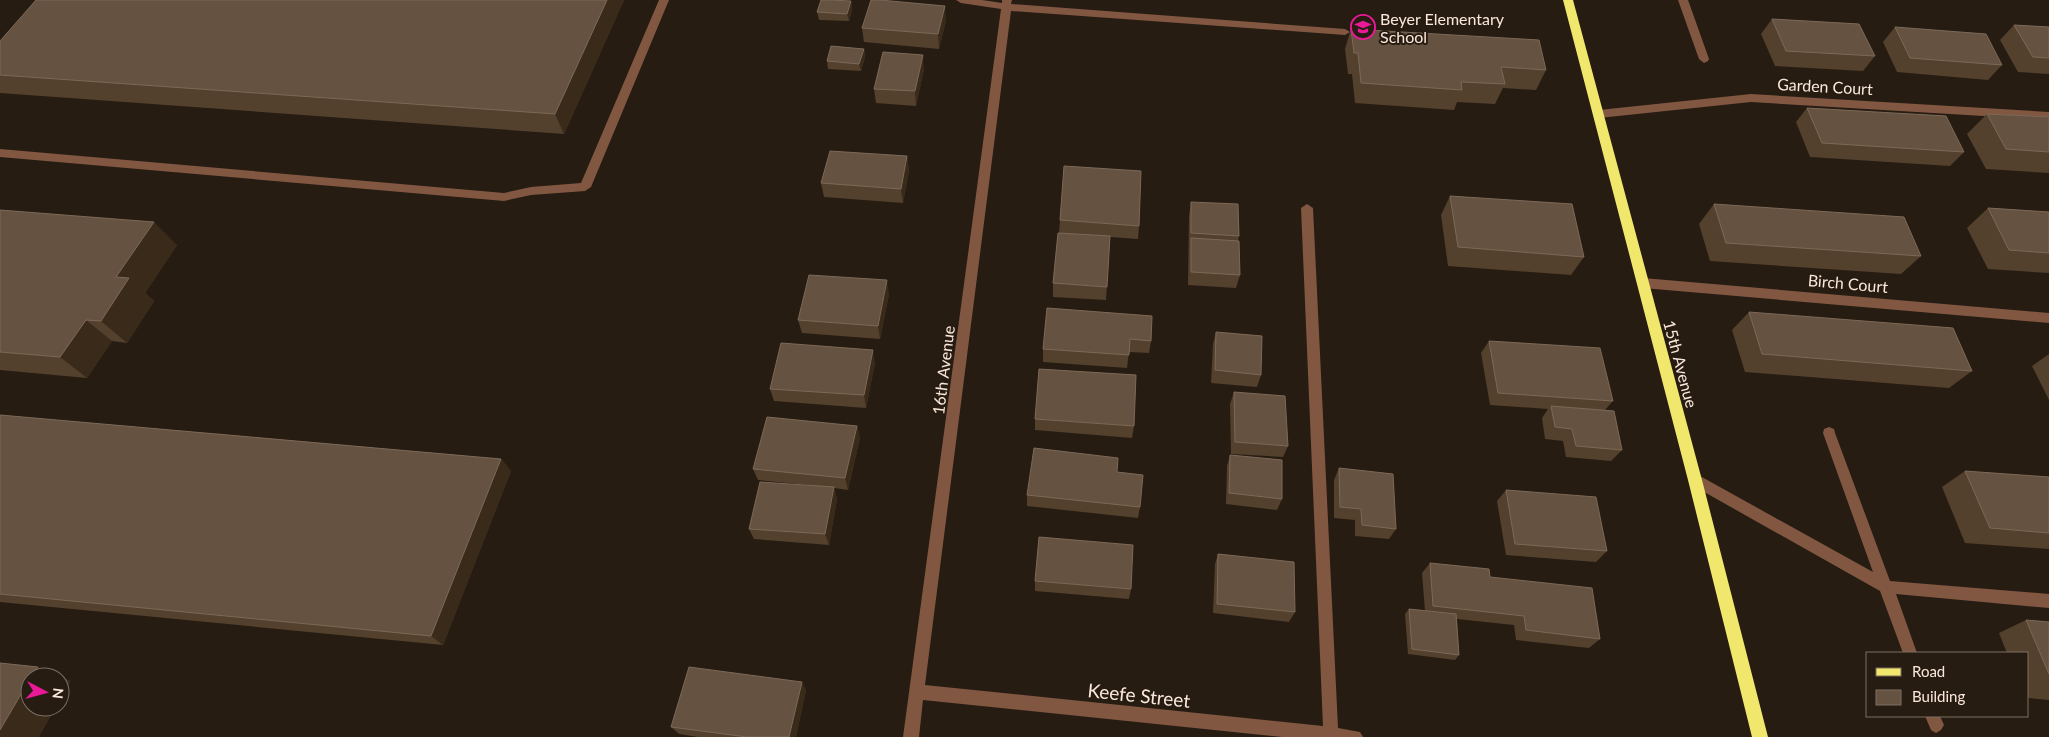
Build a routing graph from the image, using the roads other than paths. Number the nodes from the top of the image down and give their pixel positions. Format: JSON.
{"nodes":[{"id":1,"x":664,"y":0,"type":"edge"},
{"id":2,"x":961,"y":0,"type":"edge"},
{"id":3,"x":1568,"y":0,"type":"edge"},
{"id":4,"x":1683,"y":0,"type":"edge"},
{"id":5,"x":1007,"y":4,"type":"edge"},
{"id":6,"x":1346,"y":32,"type":"dead end"},
{"id":7,"x":1704,"y":59,"type":"dead end"},
{"id":8,"x":1599,"y":114,"type":"junction"},
{"id":9,"x":2049,"y":116,"type":"edge"},
{"id":10,"x":0,"y":153,"type":"edge"},
{"id":11,"x":1307,"y":208,"type":"dead end"},
{"id":12,"x":1643,"y":283,"type":"junction"},
{"id":13,"x":2049,"y":318,"type":"edge"},
{"id":14,"x":1830,"y":434,"type":"dead end"},
{"id":15,"x":1695,"y":480,"type":"junction"},
{"id":16,"x":1886,"y":587,"type":"junction"},
{"id":17,"x":2049,"y":601,"type":"edge"},
{"id":18,"x":1910,"y":652,"type":"edge"},
{"id":19,"x":918,"y":692,"type":"junction"},
{"id":20,"x":1331,"y":734,"type":"junction"},
{"id":21,"x":912,"y":737,"type":"edge"},
{"id":22,"x":1355,"y":737,"type":"edge"},
{"id":23,"x":1760,"y":737,"type":"edge"}],
"edges":[{"from":1,"to":10,"type":"street"},
{"from":2,"to":5,"type":"street"},
{"from":3,"to":8,"type":"main road","name":"15th Avenue"},
{"from":4,"to":7,"type":"street"},
{"from":5,"to":6,"type":"street"},
{"from":5,"to":19,"type":"street","name":"16th Avenue"},
{"from":8,"to":9,"type":"street","name":"Garden Court"},
{"from":8,"to":12,"type":"main road","name":"15th Avenue"},
{"from":11,"to":20,"type":"street"},
{"from":12,"to":13,"type":"street","name":"Birch Court"},
{"from":12,"to":15,"type":"main road","name":"15th Avenue"},
{"from":14,"to":16,"type":"street"},
{"from":15,"to":16,"type":"street"},
{"from":15,"to":23,"type":"main road","name":"15th Avenue"},
{"from":16,"to":17,"type":"street"},
{"from":16,"to":18,"type":"street"},
{"from":19,"to":20,"type":"street","name":"Keefe Street"},
{"from":19,"to":21,"type":"street","name":"16th Avenue"},
{"from":20,"to":22,"type":"street","name":"Keefe Street"}]}
